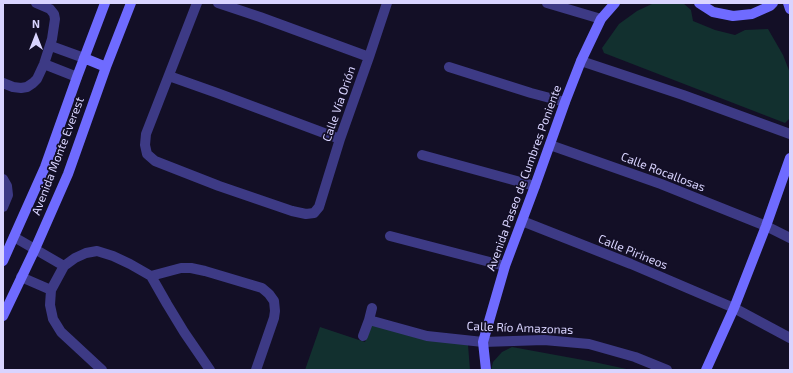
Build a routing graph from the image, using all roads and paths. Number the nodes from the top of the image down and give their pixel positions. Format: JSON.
{"nodes":[{"id":1,"x":36,"y":3,"type":"edge"},
{"id":2,"x":105,"y":3,"type":"edge"},
{"id":3,"x":130,"y":3,"type":"edge"},
{"id":4,"x":197,"y":3,"type":"edge"},
{"id":5,"x":218,"y":3,"type":"edge"},
{"id":6,"x":387,"y":3,"type":"edge"},
{"id":7,"x":547,"y":3,"type":"edge"},
{"id":8,"x":615,"y":3,"type":"edge"},
{"id":9,"x":699,"y":3,"type":"edge"},
{"id":10,"x":773,"y":3,"type":"edge"},
{"id":11,"x":788,"y":3,"type":"edge"},
{"id":12,"x":790,"y":9,"type":"edge"},
{"id":13,"x":600,"y":19,"type":"junction"},
{"id":14,"x":48,"y":55,"type":"junction"},
{"id":15,"x":369,"y":57,"type":"junction"},
{"id":16,"x":84,"y":58,"type":"junction"},
{"id":17,"x":581,"y":62,"type":"junction"},
{"id":18,"x":106,"y":67,"type":"junction"},
{"id":19,"x":449,"y":67,"type":"dead end"},
{"id":20,"x":169,"y":76,"type":"junction"},
{"id":21,"x":77,"y":77,"type":"junction"},
{"id":22,"x":3,"y":83,"type":"edge"},
{"id":23,"x":565,"y":102,"type":"junction"},
{"id":24,"x":790,"y":134,"type":"edge"},
{"id":25,"x":340,"y":139,"type":"junction"},
{"id":26,"x":550,"y":145,"type":"junction"},
{"id":27,"x":422,"y":154,"type":"dead end"},
{"id":28,"x":790,"y":158,"type":"edge"},
{"id":29,"x":5,"y":182,"type":"edge"},
{"id":30,"x":535,"y":186,"type":"junction"},
{"id":31,"x":3,"y":207,"type":"edge"},
{"id":32,"x":522,"y":221,"type":"junction"},
{"id":33,"x":766,"y":226,"type":"junction"},
{"id":34,"x":390,"y":236,"type":"dead end"},
{"id":35,"x":14,"y":237,"type":"junction"},
{"id":36,"x":790,"y":238,"type":"edge"},
{"id":37,"x":35,"y":249,"type":"junction"},
{"id":38,"x":3,"y":261,"type":"edge"},
{"id":39,"x":64,"y":266,"type":"junction"},
{"id":40,"x":505,"y":266,"type":"junction"},
{"id":41,"x":151,"y":276,"type":"junction"},
{"id":42,"x":21,"y":277,"type":"junction"},
{"id":43,"x":51,"y":290,"type":"junction"},
{"id":44,"x":372,"y":308,"type":"dead end"},
{"id":45,"x":734,"y":308,"type":"junction"},
{"id":46,"x":3,"y":316,"type":"edge"},
{"id":47,"x":369,"y":320,"type":"junction"},
{"id":48,"x":363,"y":336,"type":"dead end"},
{"id":49,"x":790,"y":338,"type":"edge"},
{"id":50,"x":483,"y":342,"type":"junction"},
{"id":51,"x":102,"y":370,"type":"edge"},
{"id":52,"x":210,"y":370,"type":"edge"},
{"id":53,"x":256,"y":370,"type":"edge"},
{"id":54,"x":486,"y":370,"type":"edge"},
{"id":55,"x":667,"y":370,"type":"edge"},
{"id":56,"x":706,"y":370,"type":"edge"}],
"edges":[{"from":1,"to":14,"type":"street"},
{"from":2,"to":16,"type":"street","name":"Avenida Monte Everest"},
{"from":3,"to":18,"type":"street","name":"Avenida Monte Everest"},
{"from":4,"to":20,"type":"street"},
{"from":5,"to":15,"type":"street"},
{"from":6,"to":15,"type":"street","name":"Calle Vía Orión"},
{"from":7,"to":13,"type":"street"},
{"from":8,"to":13,"type":"street","name":"Avenida Paseo de Cumbres Poniente"},
{"from":9,"to":10,"type":"street"},
{"from":11,"to":12,"type":"street"},
{"from":13,"to":17,"type":"street","name":"Avenida Paseo de Cumbres Poniente"},
{"from":14,"to":16,"type":"street"},
{"from":14,"to":21,"type":"street"},
{"from":14,"to":22,"type":"street"},
{"from":15,"to":25,"type":"street","name":"Calle Vía Orión"},
{"from":16,"to":18,"type":"street"},
{"from":16,"to":21,"type":"street","name":"Avenida Monte Everest"},
{"from":17,"to":23,"type":"street","name":"Avenida Paseo de Cumbres Poniente"},
{"from":17,"to":24,"type":"street"},
{"from":18,"to":37,"type":"street","name":"Avenida Monte Everest"},
{"from":19,"to":23,"type":"street"},
{"from":20,"to":25,"type":"street"},
{"from":20,"to":25,"type":"street","name":"Calle Vía Orión"},
{"from":21,"to":35,"type":"street","name":"Avenida Monte Everest"},
{"from":23,"to":26,"type":"street","name":"Avenida Paseo de Cumbres Poniente"},
{"from":26,"to":30,"type":"street","name":"Avenida Paseo de Cumbres Poniente"},
{"from":26,"to":33,"type":"street","name":"Calle Rocallosas"},
{"from":27,"to":30,"type":"street"},
{"from":28,"to":33,"type":"street"},
{"from":29,"to":31,"type":"street"},
{"from":30,"to":32,"type":"street","name":"Avenida Paseo de Cumbres Poniente"},
{"from":32,"to":40,"type":"street","name":"Avenida Paseo de Cumbres Poniente"},
{"from":32,"to":45,"type":"street","name":"Calle Pirineos"},
{"from":33,"to":36,"type":"street","name":"Calle Rocallosas"},
{"from":33,"to":45,"type":"street"},
{"from":34,"to":40,"type":"street"},
{"from":35,"to":37,"type":"street"},
{"from":35,"to":38,"type":"street","name":"Avenida Monte Everest"},
{"from":37,"to":39,"type":"street"},
{"from":37,"to":42,"type":"street","name":"Avenida Monte Everest"},
{"from":39,"to":41,"type":"street"},
{"from":39,"to":43,"type":"street"},
{"from":40,"to":50,"type":"street","name":"Avenida Paseo de Cumbres Poniente"},
{"from":41,"to":52,"type":"street"},
{"from":41,"to":53,"type":"street"},
{"from":42,"to":43,"type":"street"},
{"from":42,"to":46,"type":"street","name":"Avenida Monte Everest"},
{"from":43,"to":51,"type":"street"},
{"from":44,"to":47,"type":"street"},
{"from":45,"to":49,"type":"street","name":"Calle Pirineos"},
{"from":45,"to":56,"type":"street"},
{"from":47,"to":48,"type":"street"},
{"from":47,"to":50,"type":"street","name":"Calle Río Amazonas"},
{"from":50,"to":54,"type":"street","name":"Avenida Paseo de Cumbres Poniente"},
{"from":50,"to":55,"type":"street","name":"Calle Río Amazonas"}]}
